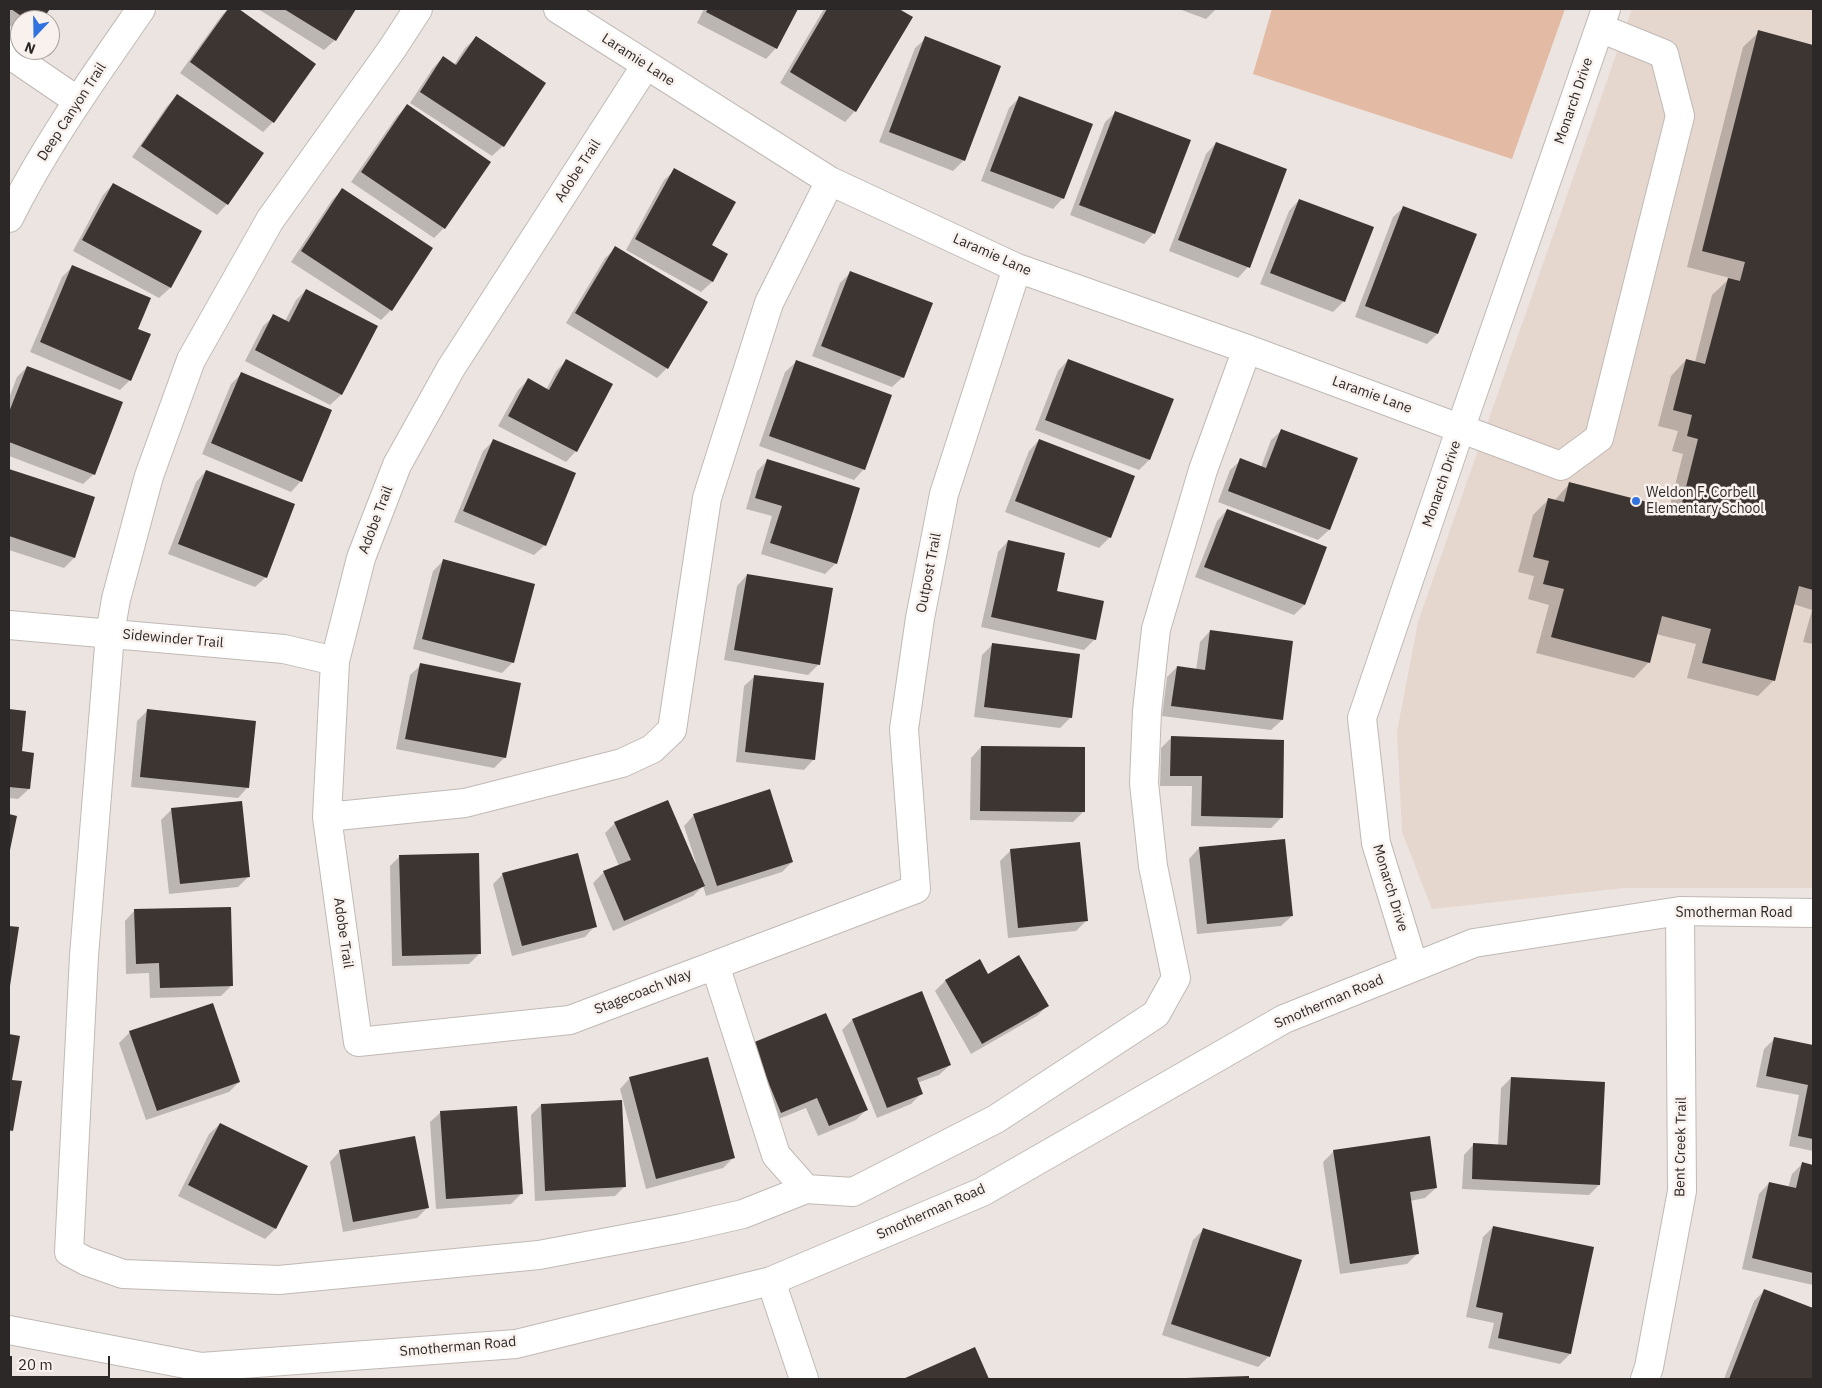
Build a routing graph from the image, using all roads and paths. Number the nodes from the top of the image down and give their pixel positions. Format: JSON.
{"nodes":[{"id":1,"x":141,"y":9,"type":"edge"},
{"id":2,"x":418,"y":9,"type":"edge"},
{"id":3,"x":558,"y":9,"type":"edge"},
{"id":4,"x":1603,"y":18,"type":"edge"},
{"id":5,"x":9,"y":54,"type":"edge"},
{"id":6,"x":646,"y":65,"type":"junction"},
{"id":7,"x":78,"y":101,"type":"junction"},
{"id":8,"x":830,"y":181,"type":"junction"},
{"id":9,"x":9,"y":218,"type":"edge"},
{"id":10,"x":1017,"y":268,"type":"junction"},
{"id":11,"x":1247,"y":349,"type":"junction"},
{"id":12,"x":1461,"y":427,"type":"junction"},
{"id":13,"x":9,"y":625,"type":"edge"},
{"id":14,"x":110,"y":634,"type":"junction"},
{"id":15,"x":335,"y":660,"type":"junction"},
{"id":16,"x":327,"y":817,"type":"junction"},
{"id":17,"x":916,"y":889,"type":"joint"},
{"id":18,"x":1680,"y":910,"type":"junction"},
{"id":19,"x":1813,"y":913,"type":"edge"},
{"id":20,"x":715,"y":965,"type":"junction"},
{"id":21,"x":1414,"y":967,"type":"junction"},
{"id":22,"x":358,"y":1042,"type":"joint"},
{"id":23,"x":806,"y":1189,"type":"junction"},
{"id":24,"x":771,"y":1281,"type":"junction"},
{"id":25,"x":9,"y":1330,"type":"edge"},
{"id":26,"x":804,"y":1379,"type":"edge"},
{"id":27,"x":1645,"y":1379,"type":"edge"}],
"edges":[{"from":1,"to":7,"type":"street","name":"Deep Canyon Trail"},
{"from":2,"to":14,"type":"street"},
{"from":3,"to":6,"type":"street","name":"Laramie Lane"},
{"from":4,"to":12,"type":"street","name":"Monarch Drive"},
{"from":4,"to":12,"type":"street","name":"Laramie Lane"},
{"from":5,"to":7,"type":"street"},
{"from":6,"to":8,"type":"street","name":"Laramie Lane"},
{"from":6,"to":15,"type":"street","name":"Adobe Trail"},
{"from":7,"to":9,"type":"street","name":"Deep Canyon Trail"},
{"from":8,"to":10,"type":"street","name":"Laramie Lane"},
{"from":8,"to":16,"type":"street"},
{"from":10,"to":11,"type":"street","name":"Laramie Lane"},
{"from":10,"to":17,"type":"street","name":"Outpost Trail"},
{"from":11,"to":12,"type":"street","name":"Laramie Lane"},
{"from":11,"to":23,"type":"street"},
{"from":12,"to":21,"type":"street","name":"Monarch Drive"},
{"from":13,"to":14,"type":"street","name":"Sidewinder Trail"},
{"from":14,"to":15,"type":"street","name":"Sidewinder Trail"},
{"from":14,"to":23,"type":"street"},
{"from":15,"to":16,"type":"street","name":"Adobe Trail"},
{"from":16,"to":22,"type":"street","name":"Adobe Trail"},
{"from":17,"to":20,"type":"street","name":"Stagecoach Way"},
{"from":18,"to":19,"type":"street","name":"Smotherman Road"},
{"from":18,"to":21,"type":"street","name":"Smotherman Road"},
{"from":18,"to":27,"type":"street","name":"Bent Creek Trail"},
{"from":20,"to":22,"type":"street","name":"Stagecoach Way"},
{"from":20,"to":23,"type":"street"},
{"from":21,"to":24,"type":"street","name":"Smotherman Road"},
{"from":24,"to":25,"type":"street","name":"Smotherman Road"},
{"from":24,"to":26,"type":"street"}]}
